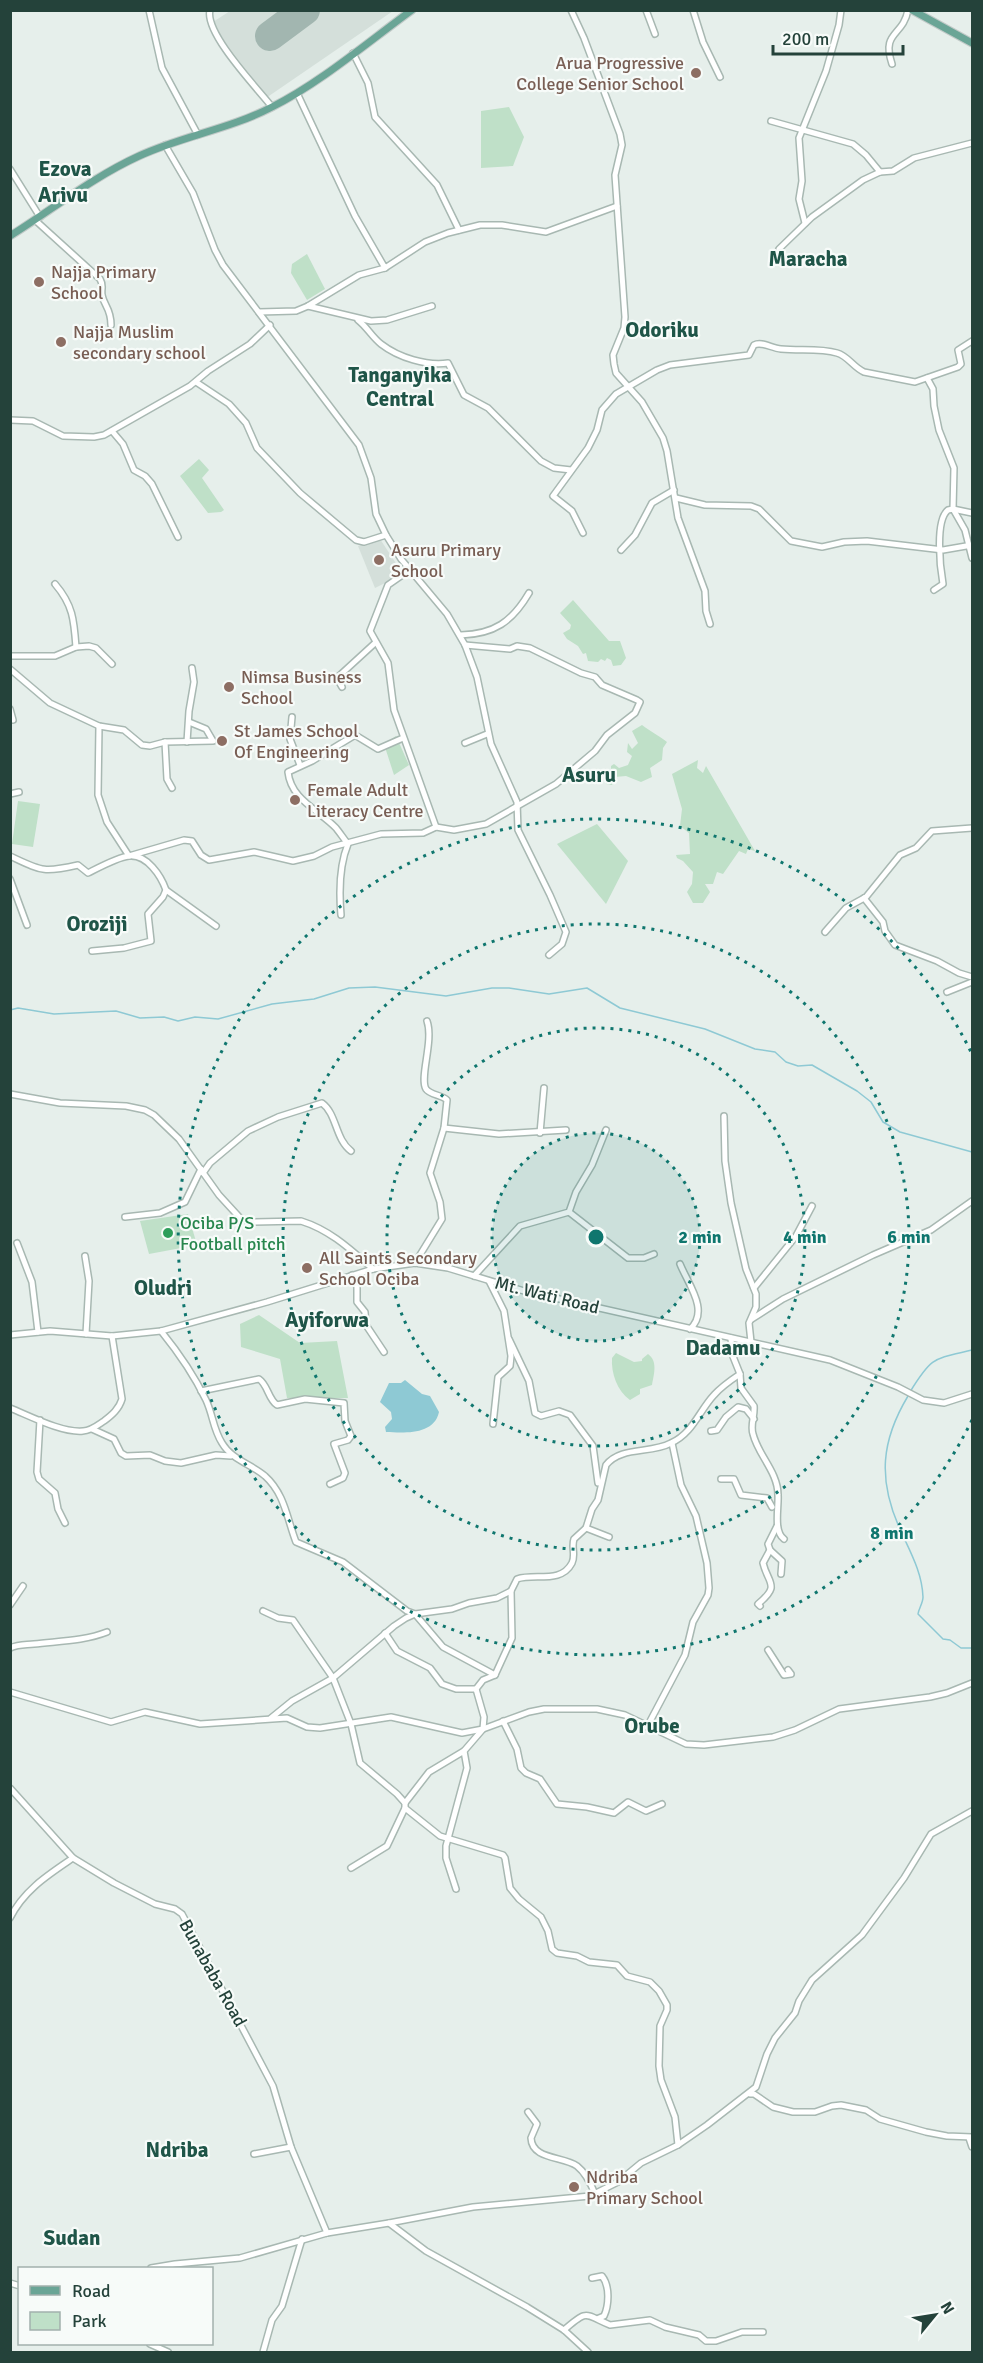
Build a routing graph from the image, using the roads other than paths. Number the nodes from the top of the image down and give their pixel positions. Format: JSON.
{"nodes":[{"id":1,"x":149,"y":10,"type":"edge"},
{"id":2,"x":210,"y":10,"type":"edge"},
{"id":3,"x":412,"y":10,"type":"edge"},
{"id":4,"x":571,"y":10,"type":"edge"},
{"id":5,"x":646,"y":10,"type":"edge"},
{"id":6,"x":693,"y":10,"type":"edge"},
{"id":7,"x":841,"y":10,"type":"edge"},
{"id":8,"x":910,"y":10,"type":"edge"},
{"id":9,"x":655,"y":34,"type":"dead end"},
{"id":10,"x":972,"y":43,"type":"edge"},
{"id":11,"x":353,"y":53,"type":"junction"},
{"id":12,"x":892,"y":64,"type":"dead end"},
{"id":13,"x":720,"y":77,"type":"dead end"},
{"id":14,"x":297,"y":93,"type":"junction"},
{"id":15,"x":272,"y":107,"type":"junction"},
{"id":16,"x":771,"y":121,"type":"dead end"},
{"id":17,"x":802,"y":129,"type":"junction"},
{"id":18,"x":198,"y":135,"type":"junction"},
{"id":19,"x":972,"y":143,"type":"edge"},
{"id":20,"x":165,"y":145,"type":"junction"},
{"id":21,"x":10,"y":169,"type":"edge"},
{"id":22,"x":880,"y":172,"type":"junction"},
{"id":23,"x":617,"y":206,"type":"junction"},
{"id":24,"x":38,"y":219,"type":"junction"},
{"id":25,"x":805,"y":223,"type":"junction"},
{"id":26,"x":459,"y":230,"type":"junction"},
{"id":27,"x":11,"y":236,"type":"edge"},
{"id":28,"x":779,"y":249,"type":"dead end"},
{"id":29,"x":385,"y":268,"type":"junction"},
{"id":30,"x":308,"y":306,"type":"junction"},
{"id":31,"x":432,"y":306,"type":"dead end"},
{"id":32,"x":259,"y":312,"type":"junction"},
{"id":33,"x":358,"y":320,"type":"junction"},
{"id":34,"x":111,"y":325,"type":"dead end"},
{"id":35,"x":270,"y":325,"type":"junction"},
{"id":36,"x":972,"y":341,"type":"edge"},
{"id":37,"x":927,"y":378,"type":"junction"},
{"id":38,"x":196,"y":382,"type":"junction"},
{"id":39,"x":629,"y":387,"type":"junction"},
{"id":40,"x":10,"y":420,"type":"edge"},
{"id":41,"x":112,"y":430,"type":"junction"},
{"id":42,"x":571,"y":470,"type":"junction"},
{"id":43,"x":674,"y":490,"type":"junction"},
{"id":44,"x":676,"y":498,"type":"junction"},
{"id":45,"x":953,"y":509,"type":"junction"},
{"id":46,"x":972,"y":513,"type":"edge"},
{"id":47,"x":583,"y":533,"type":"dead end"},
{"id":48,"x":386,"y":535,"type":"junction"},
{"id":49,"x":178,"y":537,"type":"dead end"},
{"id":50,"x":971,"y":544,"type":"edge"},
{"id":51,"x":621,"y":550,"type":"dead end"},
{"id":52,"x":941,"y":550,"type":"junction"},
{"id":53,"x":972,"y":558,"type":"edge"},
{"id":54,"x":411,"y":569,"type":"junction"},
{"id":55,"x":55,"y":584,"type":"dead end"},
{"id":56,"x":934,"y":590,"type":"dead end"},
{"id":57,"x":529,"y":593,"type":"dead end"},
{"id":58,"x":710,"y":624,"type":"dead end"},
{"id":59,"x":461,"y":635,"type":"junction"},
{"id":60,"x":375,"y":643,"type":"junction"},
{"id":61,"x":465,"y":645,"type":"junction"},
{"id":62,"x":76,"y":647,"type":"junction"},
{"id":63,"x":10,"y":656,"type":"edge"},
{"id":64,"x":112,"y":664,"type":"dead end"},
{"id":65,"x":192,"y":668,"type":"dead end"},
{"id":66,"x":10,"y":669,"type":"edge"},
{"id":67,"x":342,"y":687,"type":"dead end"},
{"id":68,"x":10,"y":709,"type":"edge"},
{"id":69,"x":292,"y":717,"type":"dead end"},
{"id":70,"x":13,"y":720,"type":"dead end"},
{"id":71,"x":189,"y":722,"type":"junction"},
{"id":72,"x":99,"y":726,"type":"junction"},
{"id":73,"x":488,"y":734,"type":"junction"},
{"id":74,"x":403,"y":738,"type":"junction"},
{"id":75,"x":165,"y":742,"type":"junction"},
{"id":76,"x":187,"y":742,"type":"junction"},
{"id":77,"x":465,"y":743,"type":"dead end"},
{"id":78,"x":300,"y":765,"type":"junction"},
{"id":79,"x":172,"y":788,"type":"dead end"},
{"id":80,"x":19,"y":792,"type":"dead end"},
{"id":81,"x":10,"y":794,"type":"edge"},
{"id":82,"x":518,"y":808,"type":"junction"},
{"id":83,"x":436,"y":827,"type":"junction"},
{"id":84,"x":972,"y":828,"type":"edge"},
{"id":85,"x":348,"y":844,"type":"junction"},
{"id":86,"x":10,"y":856,"type":"edge"},
{"id":87,"x":129,"y":856,"type":"junction"},
{"id":88,"x":10,"y":879,"type":"edge"},
{"id":89,"x":166,"y":890,"type":"junction"},
{"id":90,"x":864,"y":898,"type":"junction"},
{"id":91,"x":341,"y":915,"type":"dead end"},
{"id":92,"x":27,"y":926,"type":"dead end"},
{"id":93,"x":216,"y":926,"type":"dead end"},
{"id":94,"x":825,"y":932,"type":"dead end"},
{"id":95,"x":92,"y":951,"type":"dead end"},
{"id":96,"x":549,"y":955,"type":"dead end"},
{"id":97,"x":972,"y":979,"type":"edge"},
{"id":98,"x":947,"y":992,"type":"dead end"},
{"id":99,"x":427,"y":1021,"type":"dead end"},
{"id":100,"x":544,"y":1088,"type":"dead end"},
{"id":101,"x":10,"y":1094,"type":"edge"},
{"id":102,"x":724,"y":1116,"type":"dead end"},
{"id":103,"x":444,"y":1128,"type":"junction"},
{"id":104,"x":566,"y":1130,"type":"dead end"},
{"id":105,"x":606,"y":1130,"type":"dead end"},
{"id":106,"x":540,"y":1133,"type":"junction"},
{"id":107,"x":351,"y":1151,"type":"dead end"},
{"id":108,"x":202,"y":1171,"type":"junction"},
{"id":109,"x":972,"y":1201,"type":"edge"},
{"id":110,"x":812,"y":1206,"type":"dead end"},
{"id":111,"x":569,"y":1212,"type":"junction"},
{"id":112,"x":125,"y":1216,"type":"dead end"},
{"id":113,"x":17,"y":1243,"type":"dead end"},
{"id":114,"x":654,"y":1254,"type":"dead end"},
{"id":115,"x":85,"y":1256,"type":"dead end"},
{"id":116,"x":415,"y":1263,"type":"junction"},
{"id":117,"x":680,"y":1264,"type":"dead end"},
{"id":118,"x":373,"y":1269,"type":"junction"},
{"id":119,"x":352,"y":1275,"type":"junction"},
{"id":120,"x":474,"y":1276,"type":"junction"},
{"id":121,"x":489,"y":1281,"type":"junction"},
{"id":122,"x":754,"y":1288,"type":"junction"},
{"id":123,"x":752,"y":1319,"type":"junction"},
{"id":124,"x":690,"y":1329,"type":"junction"},
{"id":125,"x":161,"y":1331,"type":"junction"},
{"id":126,"x":38,"y":1332,"type":"junction"},
{"id":127,"x":86,"y":1334,"type":"junction"},
{"id":128,"x":10,"y":1335,"type":"edge"},
{"id":129,"x":112,"y":1336,"type":"junction"},
{"id":130,"x":731,"y":1338,"type":"junction"},
{"id":131,"x":509,"y":1339,"type":"junction"},
{"id":132,"x":751,"y":1342,"type":"junction"},
{"id":133,"x":384,"y":1352,"type":"dead end"},
{"id":134,"x":740,"y":1374,"type":"junction"},
{"id":135,"x":201,"y":1391,"type":"junction"},
{"id":136,"x":972,"y":1394,"type":"edge"},
{"id":137,"x":10,"y":1408,"type":"edge"},
{"id":138,"x":754,"y":1419,"type":"junction"},
{"id":139,"x":40,"y":1420,"type":"junction"},
{"id":140,"x":493,"y":1424,"type":"dead end"},
{"id":141,"x":92,"y":1429,"type":"junction"},
{"id":142,"x":711,"y":1431,"type":"dead end"},
{"id":143,"x":672,"y":1443,"type":"junction"},
{"id":144,"x":231,"y":1456,"type":"junction"},
{"id":145,"x":721,"y":1479,"type":"dead end"},
{"id":146,"x":330,"y":1485,"type":"dead end"},
{"id":147,"x":599,"y":1496,"type":"junction"},
{"id":148,"x":773,"y":1508,"type":"junction"},
{"id":149,"x":66,"y":1523,"type":"dead end"},
{"id":150,"x":586,"y":1528,"type":"junction"},
{"id":151,"x":609,"y":1537,"type":"dead end"},
{"id":152,"x":784,"y":1539,"type":"dead end"},
{"id":153,"x":770,"y":1550,"type":"junction"},
{"id":154,"x":781,"y":1574,"type":"dead end"},
{"id":155,"x":23,"y":1586,"type":"dead end"},
{"id":156,"x":511,"y":1591,"type":"junction"},
{"id":157,"x":10,"y":1605,"type":"edge"},
{"id":158,"x":760,"y":1606,"type":"dead end"},
{"id":159,"x":263,"y":1611,"type":"dead end"},
{"id":160,"x":407,"y":1611,"type":"junction"},
{"id":161,"x":415,"y":1614,"type":"junction"},
{"id":162,"x":406,"y":1618,"type":"junction"},
{"id":163,"x":107,"y":1632,"type":"dead end"},
{"id":164,"x":385,"y":1633,"type":"junction"},
{"id":165,"x":10,"y":1648,"type":"edge"},
{"id":166,"x":768,"y":1650,"type":"dead end"},
{"id":167,"x":788,"y":1670,"type":"dead end"},
{"id":168,"x":495,"y":1675,"type":"junction"},
{"id":169,"x":333,"y":1678,"type":"junction"},
{"id":170,"x":972,"y":1683,"type":"edge"},
{"id":171,"x":476,"y":1689,"type":"junction"},
{"id":172,"x":10,"y":1692,"type":"edge"},
{"id":173,"x":270,"y":1719,"type":"junction"},
{"id":174,"x":503,"y":1721,"type":"junction"},
{"id":175,"x":351,"y":1724,"type":"junction"},
{"id":176,"x":647,"y":1727,"type":"junction"},
{"id":177,"x":483,"y":1729,"type":"junction"},
{"id":178,"x":464,"y":1751,"type":"junction"},
{"id":179,"x":10,"y":1788,"type":"edge"},
{"id":180,"x":662,"y":1804,"type":"dead end"},
{"id":181,"x":405,"y":1805,"type":"junction"},
{"id":182,"x":972,"y":1811,"type":"edge"},
{"id":183,"x":448,"y":1840,"type":"junction"},
{"id":184,"x":73,"y":1858,"type":"junction"},
{"id":185,"x":351,"y":1868,"type":"dead end"},
{"id":186,"x":456,"y":1889,"type":"dead end"},
{"id":187,"x":10,"y":1918,"type":"edge"},
{"id":188,"x":750,"y":2094,"type":"junction"},
{"id":189,"x":528,"y":2112,"type":"dead end"},
{"id":190,"x":971,"y":2137,"type":"edge"},
{"id":191,"x":678,"y":2145,"type":"junction"},
{"id":192,"x":291,"y":2146,"type":"junction"},
{"id":193,"x":972,"y":2147,"type":"edge"},
{"id":194,"x":254,"y":2154,"type":"dead end"},
{"id":195,"x":596,"y":2194,"type":"junction"},
{"id":196,"x":389,"y":2223,"type":"junction"},
{"id":197,"x":327,"y":2233,"type":"junction"},
{"id":198,"x":302,"y":2239,"type":"junction"},
{"id":199,"x":157,"y":2267,"type":"edge"},
{"id":200,"x":592,"y":2278,"type":"dead end"},
{"id":201,"x":599,"y":2318,"type":"junction"},
{"id":202,"x":564,"y":2330,"type":"junction"},
{"id":203,"x":762,"y":2331,"type":"dead end"},
{"id":204,"x":154,"y":2345,"type":"edge"},
{"id":205,"x":168,"y":2352,"type":"edge"},
{"id":206,"x":263,"y":2352,"type":"edge"},
{"id":207,"x":588,"y":2352,"type":"edge"}],
"edges":[{"from":1,"to":18,"type":"street"},
{"from":2,"to":15,"type":"street"},
{"from":3,"to":11,"type":"main road"},
{"from":4,"to":23,"type":"street"},
{"from":5,"to":9,"type":"street"},
{"from":6,"to":13,"type":"street"},
{"from":7,"to":17,"type":"street"},
{"from":8,"to":10,"type":"main road"},
{"from":8,"to":12,"type":"street"},
{"from":11,"to":14,"type":"main road"},
{"from":11,"to":26,"type":"street"},
{"from":14,"to":15,"type":"main road"},
{"from":14,"to":29,"type":"street"},
{"from":15,"to":18,"type":"main road"},
{"from":16,"to":17,"type":"street"},
{"from":17,"to":22,"type":"street"},
{"from":17,"to":25,"type":"street"},
{"from":18,"to":20,"type":"main road"},
{"from":19,"to":22,"type":"street"},
{"from":20,"to":24,"type":"main road"},
{"from":20,"to":32,"type":"street"},
{"from":21,"to":24,"type":"street"},
{"from":22,"to":25,"type":"street"},
{"from":23,"to":26,"type":"street"},
{"from":23,"to":39,"type":"street"},
{"from":24,"to":27,"type":"main road"},
{"from":24,"to":34,"type":"street"},
{"from":25,"to":28,"type":"street"},
{"from":26,"to":29,"type":"street"},
{"from":29,"to":30,"type":"street"},
{"from":30,"to":32,"type":"street"},
{"from":30,"to":33,"type":"street"},
{"from":31,"to":33,"type":"street"},
{"from":32,"to":35,"type":"street"},
{"from":33,"to":42,"type":"street"},
{"from":35,"to":38,"type":"street"},
{"from":35,"to":48,"type":"street"},
{"from":36,"to":37,"type":"street"},
{"from":37,"to":39,"type":"street"},
{"from":37,"to":45,"type":"street"},
{"from":38,"to":41,"type":"street"},
{"from":38,"to":48,"type":"street"},
{"from":39,"to":42,"type":"street"},
{"from":39,"to":43,"type":"street"},
{"from":40,"to":41,"type":"street"},
{"from":41,"to":49,"type":"street"},
{"from":42,"to":47,"type":"street"},
{"from":43,"to":44,"type":"street"},
{"from":43,"to":51,"type":"street"},
{"from":44,"to":52,"type":"street"},
{"from":44,"to":58,"type":"street"},
{"from":45,"to":46,"type":"street"},
{"from":45,"to":50,"type":"street"},
{"from":45,"to":52,"type":"street"},
{"from":48,"to":54,"type":"street"},
{"from":50,"to":52,"type":"street"},
{"from":50,"to":53,"type":"street"},
{"from":52,"to":56,"type":"street"},
{"from":54,"to":59,"type":"street"},
{"from":54,"to":60,"type":"street"},
{"from":55,"to":62,"type":"street"},
{"from":57,"to":59,"type":"street"},
{"from":59,"to":61,"type":"street"},
{"from":60,"to":67,"type":"street"},
{"from":60,"to":74,"type":"street"},
{"from":61,"to":73,"type":"street"},
{"from":61,"to":82,"type":"street"},
{"from":62,"to":63,"type":"street"},
{"from":62,"to":64,"type":"street"},
{"from":65,"to":71,"type":"street"},
{"from":66,"to":72,"type":"street"},
{"from":68,"to":70,"type":"street"},
{"from":69,"to":78,"type":"street"},
{"from":71,"to":76,"type":"street"},
{"from":71,"to":76,"type":"street"},
{"from":72,"to":75,"type":"street"},
{"from":72,"to":87,"type":"street"},
{"from":73,"to":77,"type":"street"},
{"from":73,"to":82,"type":"street"},
{"from":74,"to":78,"type":"street"},
{"from":74,"to":83,"type":"street"},
{"from":75,"to":76,"type":"street"},
{"from":75,"to":79,"type":"street"},
{"from":78,"to":85,"type":"street"},
{"from":80,"to":81,"type":"street"},
{"from":82,"to":83,"type":"street"},
{"from":82,"to":96,"type":"street"},
{"from":83,"to":85,"type":"street"},
{"from":84,"to":90,"type":"street"},
{"from":85,"to":87,"type":"street"},
{"from":85,"to":91,"type":"street"},
{"from":86,"to":87,"type":"street"},
{"from":87,"to":89,"type":"street"},
{"from":88,"to":92,"type":"street"},
{"from":89,"to":93,"type":"street"},
{"from":89,"to":95,"type":"street"},
{"from":90,"to":94,"type":"street"},
{"from":90,"to":97,"type":"street"},
{"from":97,"to":98,"type":"street"},
{"from":99,"to":103,"type":"street"},
{"from":100,"to":106,"type":"street"},
{"from":101,"to":108,"type":"street"},
{"from":102,"to":122,"type":"street"},
{"from":103,"to":106,"type":"street"},
{"from":103,"to":116,"type":"street"},
{"from":104,"to":106,"type":"street"},
{"from":105,"to":111,"type":"street"},
{"from":107,"to":108,"type":"street"},
{"from":108,"to":112,"type":"street"},
{"from":108,"to":118,"type":"street"},
{"from":109,"to":123,"type":"street"},
{"from":110,"to":122,"type":"street"},
{"from":111,"to":114,"type":"street"},
{"from":111,"to":120,"type":"street"},
{"from":113,"to":126,"type":"street"},
{"from":115,"to":127,"type":"street"},
{"from":116,"to":118,"type":"street","name":"Mt. Wati Road"},
{"from":116,"to":120,"type":"street","name":"Mt. Wati Road"},
{"from":117,"to":124,"type":"street"},
{"from":118,"to":119,"type":"street","name":"Mt. Wati Road"},
{"from":119,"to":125,"type":"street","name":"Mt. Wati Road"},
{"from":119,"to":133,"type":"street"},
{"from":120,"to":121,"type":"street","name":"Mt. Wati Road"},
{"from":121,"to":124,"type":"street","name":"Mt. Wati Road"},
{"from":121,"to":131,"type":"street"},
{"from":122,"to":123,"type":"street"},
{"from":123,"to":132,"type":"street"},
{"from":124,"to":130,"type":"street","name":"Mt. Wati Road"},
{"from":125,"to":129,"type":"street","name":"Mt. Wati Road"},
{"from":125,"to":135,"type":"street"},
{"from":126,"to":127,"type":"street","name":"Mt. Wati Road"},
{"from":126,"to":128,"type":"street","name":"Mt. Wati Road"},
{"from":127,"to":129,"type":"street","name":"Mt. Wati Road"},
{"from":129,"to":141,"type":"street"},
{"from":130,"to":132,"type":"street","name":"Mt. Wati Road"},
{"from":130,"to":134,"type":"street"},
{"from":131,"to":140,"type":"street"},
{"from":131,"to":147,"type":"street"},
{"from":132,"to":136,"type":"street","name":"Mt. Wati Road"},
{"from":134,"to":138,"type":"street"},
{"from":134,"to":143,"type":"street"},
{"from":135,"to":144,"type":"street"},
{"from":135,"to":146,"type":"street"},
{"from":137,"to":139,"type":"street"},
{"from":138,"to":142,"type":"street"},
{"from":138,"to":148,"type":"street"},
{"from":139,"to":141,"type":"street"},
{"from":139,"to":149,"type":"street"},
{"from":141,"to":144,"type":"street"},
{"from":143,"to":147,"type":"street"},
{"from":143,"to":176,"type":"street"},
{"from":144,"to":160,"type":"street"},
{"from":145,"to":148,"type":"street"},
{"from":147,"to":150,"type":"street"},
{"from":148,"to":152,"type":"street"},
{"from":148,"to":153,"type":"street"},
{"from":150,"to":151,"type":"street"},
{"from":150,"to":156,"type":"street"},
{"from":153,"to":154,"type":"street"},
{"from":153,"to":158,"type":"street"},
{"from":155,"to":157,"type":"street"},
{"from":156,"to":161,"type":"street"},
{"from":156,"to":168,"type":"street"},
{"from":159,"to":169,"type":"street"},
{"from":160,"to":161,"type":"street"},
{"from":160,"to":162,"type":"street"},
{"from":161,"to":162,"type":"street"},
{"from":161,"to":168,"type":"street"},
{"from":162,"to":164,"type":"street"},
{"from":163,"to":165,"type":"street"},
{"from":164,"to":169,"type":"street"},
{"from":164,"to":171,"type":"street"},
{"from":166,"to":167,"type":"street"},
{"from":168,"to":171,"type":"street"},
{"from":169,"to":173,"type":"street"},
{"from":169,"to":175,"type":"street"},
{"from":170,"to":176,"type":"street"},
{"from":171,"to":177,"type":"street"},
{"from":172,"to":173,"type":"street"},
{"from":173,"to":175,"type":"street"},
{"from":174,"to":176,"type":"street"},
{"from":174,"to":177,"type":"street"},
{"from":174,"to":180,"type":"street"},
{"from":175,"to":177,"type":"street"},
{"from":175,"to":181,"type":"street"},
{"from":177,"to":178,"type":"street"},
{"from":178,"to":181,"type":"street"},
{"from":178,"to":183,"type":"street"},
{"from":179,"to":184,"type":"street","name":"Bunababa Road"},
{"from":181,"to":183,"type":"street"},
{"from":181,"to":185,"type":"street"},
{"from":182,"to":188,"type":"street"},
{"from":183,"to":186,"type":"street"},
{"from":183,"to":191,"type":"street"},
{"from":184,"to":187,"type":"street"},
{"from":184,"to":192,"type":"street","name":"Bunababa Road"},
{"from":188,"to":190,"type":"street"},
{"from":188,"to":191,"type":"street"},
{"from":189,"to":195,"type":"street"},
{"from":190,"to":193,"type":"street"},
{"from":191,"to":195,"type":"street"},
{"from":192,"to":194,"type":"street"},
{"from":192,"to":197,"type":"street","name":"Bunababa Road"},
{"from":195,"to":196,"type":"street"},
{"from":196,"to":197,"type":"street"},
{"from":196,"to":202,"type":"street"},
{"from":197,"to":198,"type":"street"},
{"from":198,"to":199,"type":"street"},
{"from":198,"to":206,"type":"street"},
{"from":200,"to":201,"type":"street"},
{"from":201,"to":202,"type":"street"},
{"from":201,"to":203,"type":"street"},
{"from":202,"to":207,"type":"street"},
{"from":204,"to":205,"type":"street"}]}
